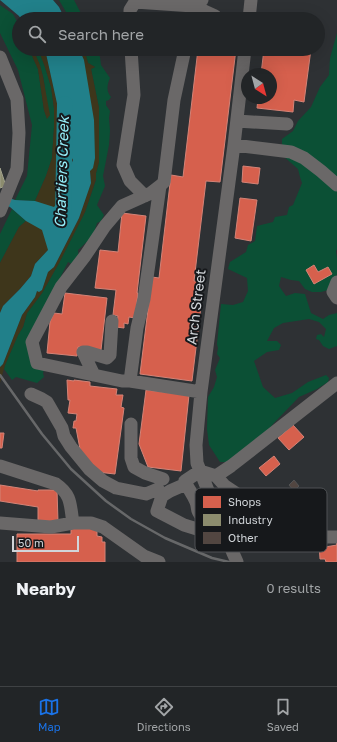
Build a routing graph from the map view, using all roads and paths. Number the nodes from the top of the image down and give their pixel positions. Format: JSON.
{"nodes":[{"id":1,"x":251,"y":0,"type":"edge"},
{"id":2,"x":195,"y":8,"type":"edge"},
{"id":3,"x":130,"y":12,"type":"edge"},
{"id":4,"x":205,"y":12,"type":"edge"},
{"id":5,"x":250,"y":12,"type":"edge"},
{"id":6,"x":131,"y":56,"type":"edge"},
{"id":7,"x":183,"y":56,"type":"edge"},
{"id":8,"x":244,"y":56,"type":"edge"},
{"id":9,"x":0,"y":57,"type":"edge"},
{"id":10,"x":237,"y":121,"type":"junction"},
{"id":11,"x":287,"y":124,"type":"dead end"},
{"id":12,"x":234,"y":145,"type":"junction"},
{"id":13,"x":337,"y":185,"type":"edge"},
{"id":14,"x":160,"y":186,"type":"junction"},
{"id":15,"x":145,"y":196,"type":"junction"},
{"id":16,"x":1,"y":208,"type":"edge"},
{"id":17,"x":337,"y":282,"type":"edge"},
{"id":18,"x":337,"y":298,"type":"edge"},
{"id":19,"x":112,"y":321,"type":"dead end"},
{"id":20,"x":94,"y":375,"type":"junction"},
{"id":21,"x":130,"y":381,"type":"junction"},
{"id":22,"x":337,"y":383,"type":"edge"},
{"id":23,"x":201,"y":392,"type":"junction"},
{"id":24,"x":31,"y":394,"type":"dead end"},
{"id":25,"x":131,"y":424,"type":"dead end"},
{"id":26,"x":0,"y":466,"type":"edge"},
{"id":27,"x":200,"y":471,"type":"junction"},
{"id":28,"x":216,"y":476,"type":"junction"},
{"id":29,"x":185,"y":482,"type":"junction"},
{"id":30,"x":161,"y":488,"type":"junction"},
{"id":31,"x":207,"y":488,"type":"edge"},
{"id":32,"x":228,"y":488,"type":"edge"},
{"id":33,"x":195,"y":500,"type":"edge"},
{"id":34,"x":0,"y":523,"type":"edge"},
{"id":35,"x":73,"y":523,"type":"junction"},
{"id":36,"x":195,"y":528,"type":"edge"},
{"id":37,"x":233,"y":552,"type":"edge"},
{"id":38,"x":158,"y":562,"type":"edge"},
{"id":39,"x":237,"y":562,"type":"edge"}],
"edges":[{"from":1,"to":5,"type":"street"},
{"from":2,"to":3,"type":"street"},
{"from":2,"to":4,"type":"street"},
{"from":6,"to":15,"type":"street"},
{"from":7,"to":14,"type":"street"},
{"from":8,"to":10,"type":"street","name":"Arch Street"},
{"from":9,"to":16,"type":"street"},
{"from":10,"to":11,"type":"street"},
{"from":10,"to":12,"type":"street","name":"Arch Street"},
{"from":12,"to":13,"type":"street"},
{"from":12,"to":23,"type":"street","name":"Arch Street"},
{"from":14,"to":15,"type":"street"},
{"from":14,"to":21,"type":"street"},
{"from":15,"to":20,"type":"street"},
{"from":17,"to":18,"type":"street"},
{"from":19,"to":20,"type":"street"},
{"from":20,"to":21,"type":"street"},
{"from":21,"to":23,"type":"street"},
{"from":22,"to":28,"type":"street"},
{"from":23,"to":27,"type":"street","name":"Arch Street"},
{"from":24,"to":30,"type":"street"},
{"from":25,"to":30,"type":"street"},
{"from":26,"to":35,"type":"street"},
{"from":27,"to":28,"type":"street"},
{"from":27,"to":29,"type":"street"},
{"from":27,"to":31,"type":"street","name":"Arch Street"},
{"from":28,"to":32,"type":"street"},
{"from":29,"to":30,"type":"street"},
{"from":29,"to":33,"type":"street"},
{"from":30,"to":36,"type":"street"},
{"from":34,"to":35,"type":"street"},
{"from":35,"to":38,"type":"street"},
{"from":37,"to":39,"type":"street","name":"Arch Street"}]}
